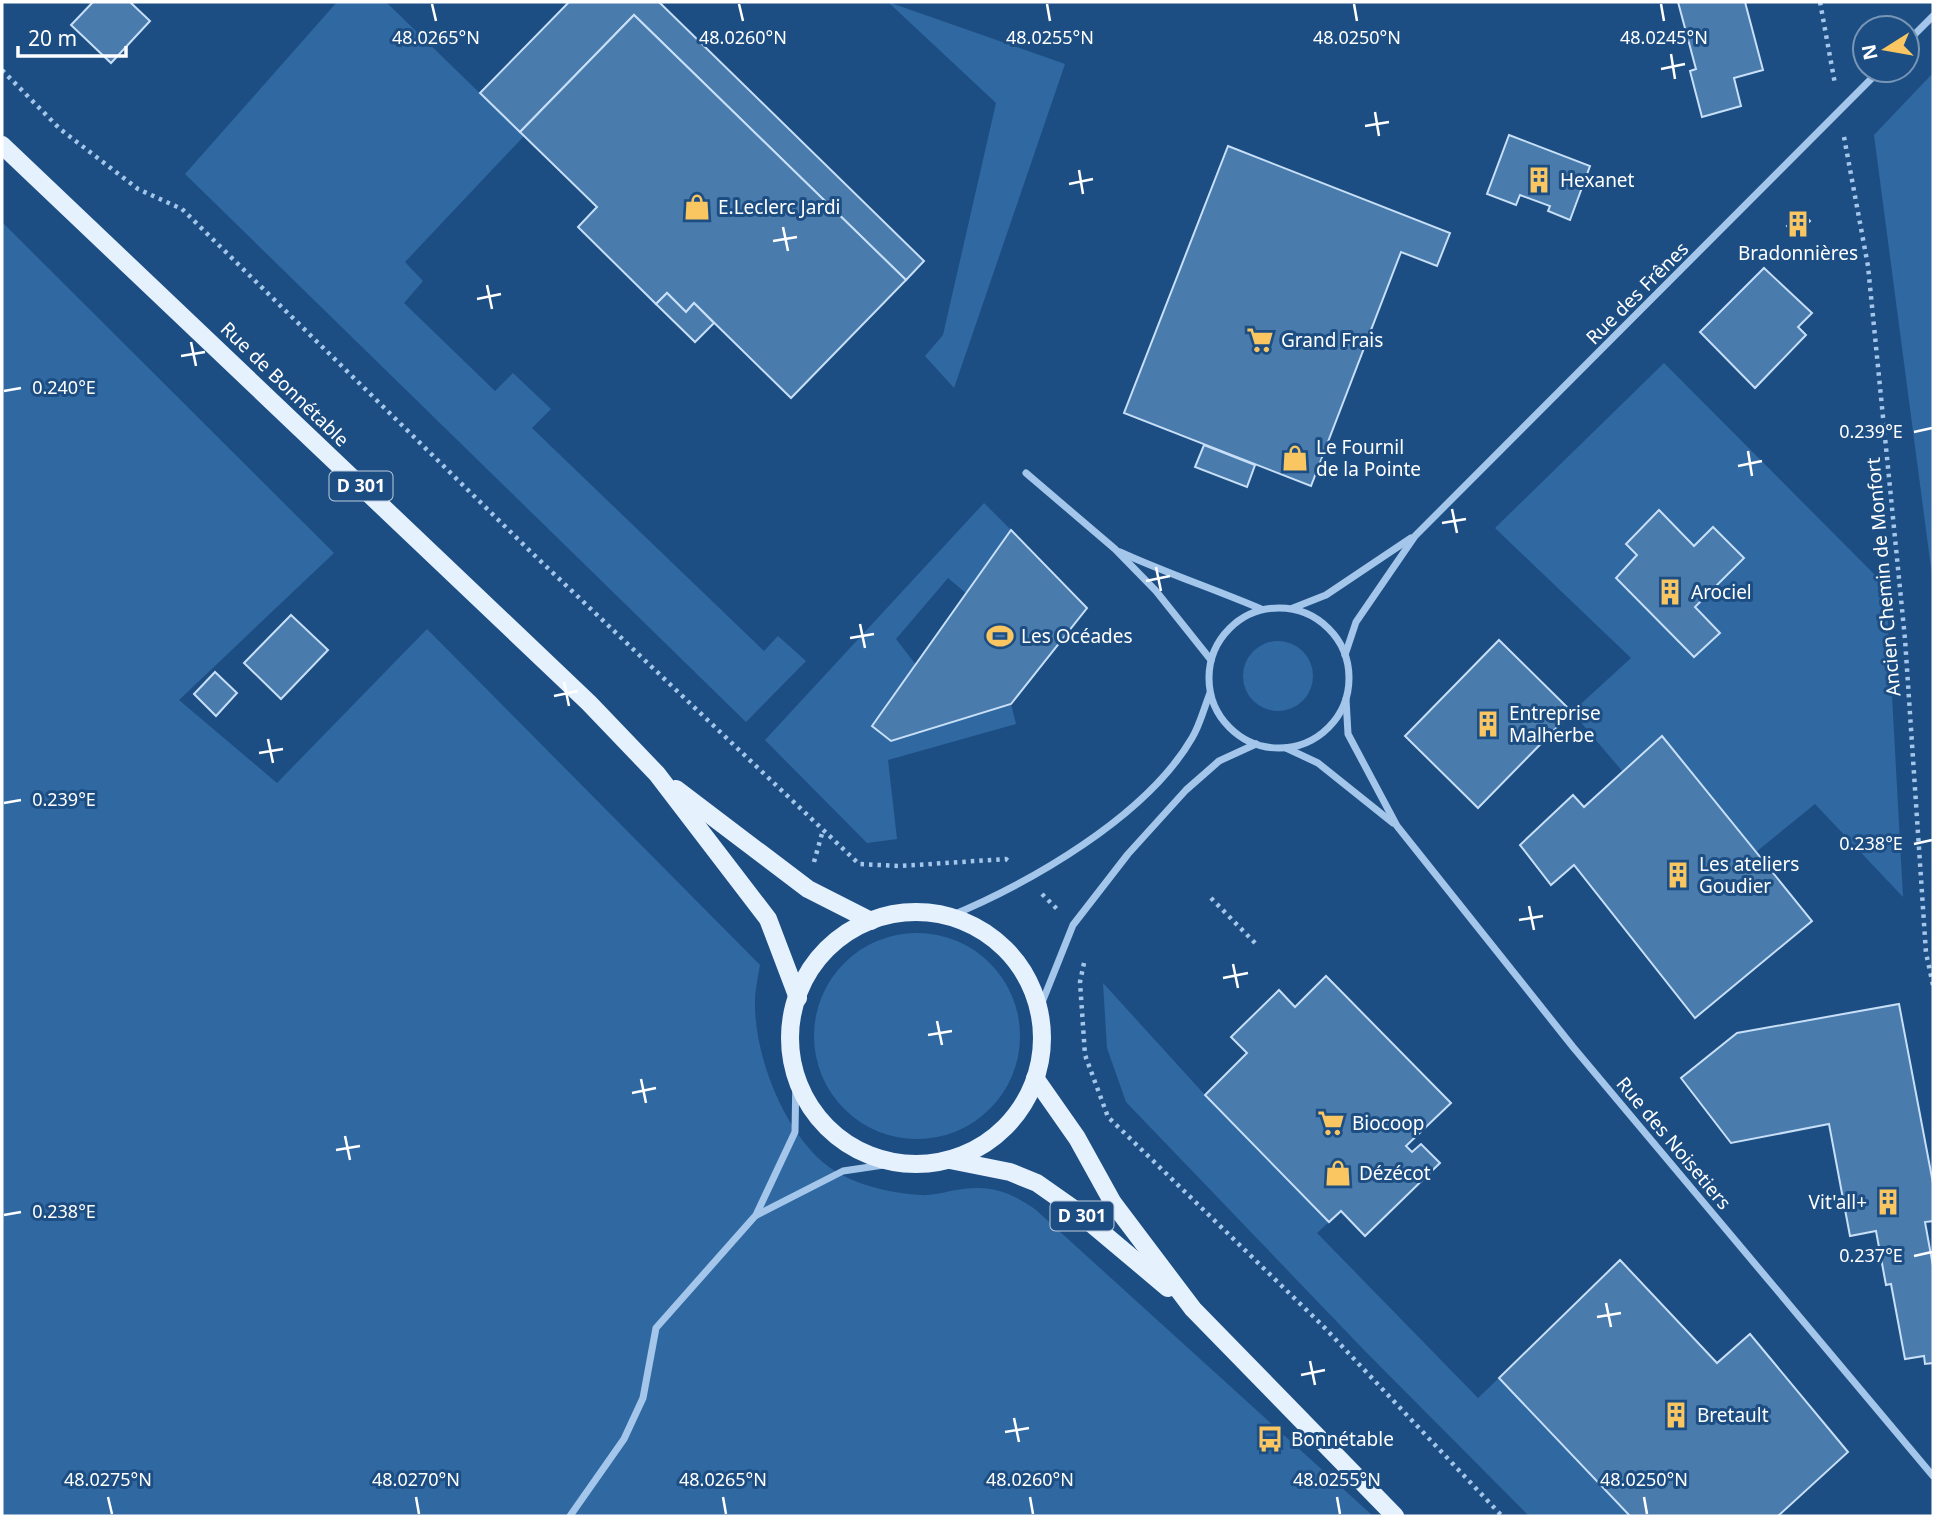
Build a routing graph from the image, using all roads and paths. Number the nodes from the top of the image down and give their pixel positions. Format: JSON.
{"nodes":[{"id":1,"x":1820,"y":2,"type":"edge"},
{"id":2,"x":2,"y":70,"type":"edge"},
{"id":3,"x":1866,"y":84,"type":"edge"},
{"id":4,"x":1839,"y":110,"type":"junction"},
{"id":5,"x":2,"y":145,"type":"edge"},
{"id":6,"x":1026,"y":473,"type":"dead end"},
{"id":7,"x":1415,"y":536,"type":"junction"},
{"id":8,"x":1115,"y":549,"type":"junction"},
{"id":9,"x":1292,"y":609,"type":"junction"},
{"id":10,"x":1262,"y":610,"type":"junction"},
{"id":11,"x":1345,"y":655,"type":"junction"},
{"id":12,"x":1211,"y":660,"type":"junction"},
{"id":13,"x":1210,"y":692,"type":"junction"},
{"id":14,"x":1346,"y":699,"type":"junction"},
{"id":15,"x":1256,"y":744,"type":"junction"},
{"id":16,"x":1286,"y":748,"type":"junction"},
{"id":17,"x":657,"y":774,"type":"junction"},
{"id":18,"x":1397,"y":826,"type":"junction"},
{"id":19,"x":1027,"y":879,"type":"junction"},
{"id":20,"x":1211,"y":898,"type":"dead end"},
{"id":21,"x":948,"y":917,"type":"junction"},
{"id":22,"x":870,"y":921,"type":"junction"},
{"id":23,"x":1073,"y":925,"type":"junction"},
{"id":24,"x":1256,"y":944,"type":"dead end"},
{"id":25,"x":1933,"y":985,"type":"edge"},
{"id":26,"x":798,"y":998,"type":"junction"},
{"id":27,"x":1039,"y":1010,"type":"junction"},
{"id":28,"x":796,"y":1073,"type":"junction"},
{"id":29,"x":1035,"y":1078,"type":"junction"},
{"id":30,"x":950,"y":1160,"type":"junction"},
{"id":31,"x":897,"y":1163,"type":"junction"},
{"id":32,"x":756,"y":1215,"type":"junction"},
{"id":33,"x":1194,"y":1309,"type":"junction"},
{"id":34,"x":1933,"y":1475,"type":"edge"},
{"id":35,"x":570,"y":1516,"type":"edge"},
{"id":36,"x":1395,"y":1516,"type":"edge"},
{"id":37,"x":1502,"y":1516,"type":"edge"}],
"edges":[{"from":1,"to":4,"type":"path","name":"Ancien Chemin de Monfort"},
{"from":2,"to":19,"type":"path"},
{"from":3,"to":4,"type":"street","name":"Rue des Frênes"},
{"from":4,"to":7,"type":"street","name":"Rue des Frênes"},
{"from":4,"to":25,"type":"path","name":"Ancien Chemin de Monfort"},
{"from":5,"to":17,"type":"main road","name":"Rue de Bonnétable","number":"D 301"},
{"from":6,"to":8,"type":"street"},
{"from":7,"to":9,"type":"street","name":"Rue des Frênes"},
{"from":7,"to":11,"type":"street","name":"Rue des Frênes"},
{"from":8,"to":10,"type":"street"},
{"from":8,"to":12,"type":"street"},
{"from":9,"to":10,"type":"street"},
{"from":9,"to":11,"type":"street"},
{"from":10,"to":12,"type":"street"},
{"from":11,"to":14,"type":"street"},
{"from":12,"to":13,"type":"street"},
{"from":13,"to":15,"type":"street"},
{"from":13,"to":19,"type":"street"},
{"from":14,"to":16,"type":"street"},
{"from":14,"to":18,"type":"street","name":"Rue des Noisetiers"},
{"from":15,"to":16,"type":"street"},
{"from":15,"to":23,"type":"street"},
{"from":16,"to":18,"type":"street","name":"Rue des Noisetiers"},
{"from":17,"to":22,"type":"main road","number":"D 301"},
{"from":17,"to":26,"type":"main road","number":"D 301"},
{"from":18,"to":34,"type":"street","name":"Rue des Noisetiers"},
{"from":19,"to":21,"type":"street"},
{"from":19,"to":23,"type":"path"},
{"from":20,"to":24,"type":"path"},
{"from":21,"to":22,"type":"main road"},
{"from":21,"to":27,"type":"main road"},
{"from":22,"to":26,"type":"main road"},
{"from":23,"to":27,"type":"street"},
{"from":23,"to":37,"type":"path"},
{"from":26,"to":28,"type":"main road"},
{"from":27,"to":29,"type":"main road"},
{"from":28,"to":31,"type":"main road"},
{"from":28,"to":32,"type":"street"},
{"from":29,"to":30,"type":"main road"},
{"from":29,"to":33,"type":"main road","number":"D 301"},
{"from":30,"to":31,"type":"main road"},
{"from":30,"to":33,"type":"main road","number":"D 301"},
{"from":31,"to":32,"type":"street"},
{"from":32,"to":35,"type":"street"},
{"from":33,"to":36,"type":"main road","number":"D 301"}]}
